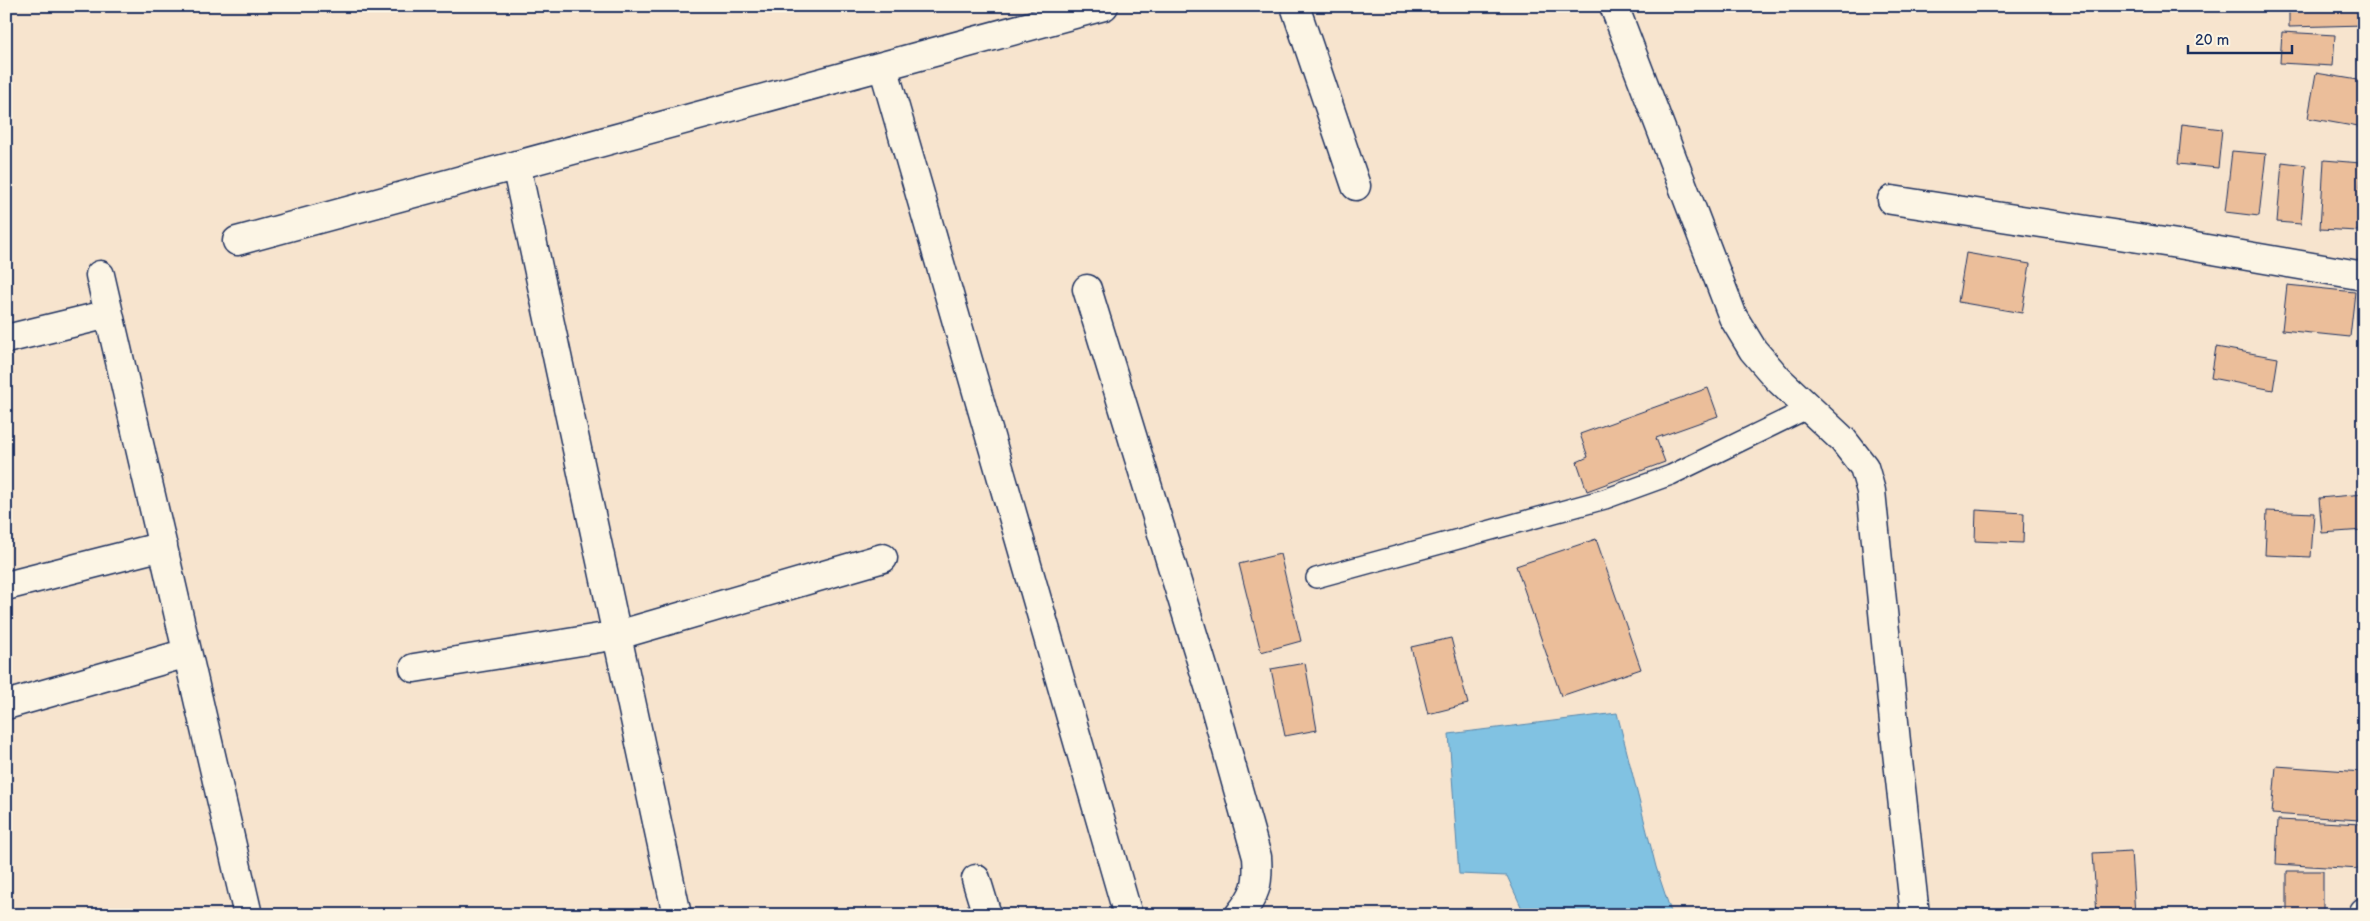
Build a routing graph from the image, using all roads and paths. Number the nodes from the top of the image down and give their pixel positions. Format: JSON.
{"nodes":[{"id":1,"x":1104,"y":6,"type":"edge"},
{"id":2,"x":1294,"y":6,"type":"edge"},
{"id":3,"x":1614,"y":6,"type":"edge"},
{"id":4,"x":883,"y":66,"type":"junction"},
{"id":5,"x":516,"y":165,"type":"junction"},
{"id":6,"x":1356,"y":186,"type":"dead end"},
{"id":7,"x":1892,"y":200,"type":"dead end"},
{"id":8,"x":237,"y":241,"type":"dead end"},
{"id":9,"x":100,"y":275,"type":"dead end"},
{"id":10,"x":2364,"y":276,"type":"edge"},
{"id":11,"x":1087,"y":289,"type":"dead end"},
{"id":12,"x":109,"y":314,"type":"junction"},
{"id":13,"x":6,"y":339,"type":"edge"},
{"id":14,"x":1808,"y":408,"type":"junction"},
{"id":15,"x":163,"y":546,"type":"junction"},
{"id":16,"x":883,"y":558,"type":"dead end"},
{"id":17,"x":1316,"y":578,"type":"dead end"},
{"id":18,"x":6,"y":586,"type":"edge"},
{"id":19,"x":618,"y":635,"type":"junction"},
{"id":20,"x":187,"y":653,"type":"junction"},
{"id":21,"x":414,"y":668,"type":"dead end"},
{"id":22,"x":6,"y":706,"type":"edge"},
{"id":23,"x":976,"y":879,"type":"dead end"},
{"id":24,"x":248,"y":915,"type":"edge"},
{"id":25,"x":676,"y":915,"type":"edge"},
{"id":26,"x":987,"y":915,"type":"edge"},
{"id":27,"x":1128,"y":915,"type":"edge"},
{"id":28,"x":1239,"y":915,"type":"edge"},
{"id":29,"x":1915,"y":915,"type":"edge"}],
"edges":[{"from":1,"to":4,"type":"street"},
{"from":2,"to":6,"type":"street"},
{"from":3,"to":14,"type":"street"},
{"from":4,"to":5,"type":"street"},
{"from":4,"to":27,"type":"street"},
{"from":5,"to":8,"type":"street"},
{"from":5,"to":19,"type":"street"},
{"from":7,"to":10,"type":"street"},
{"from":9,"to":12,"type":"street"},
{"from":11,"to":28,"type":"street"},
{"from":12,"to":13,"type":"street"},
{"from":12,"to":15,"type":"street"},
{"from":14,"to":17,"type":"lane"},
{"from":14,"to":29,"type":"street"},
{"from":15,"to":18,"type":"street"},
{"from":15,"to":20,"type":"street"},
{"from":16,"to":19,"type":"street"},
{"from":19,"to":21,"type":"street"},
{"from":19,"to":25,"type":"street"},
{"from":20,"to":22,"type":"street"},
{"from":20,"to":24,"type":"street"},
{"from":23,"to":26,"type":"street"}]}
